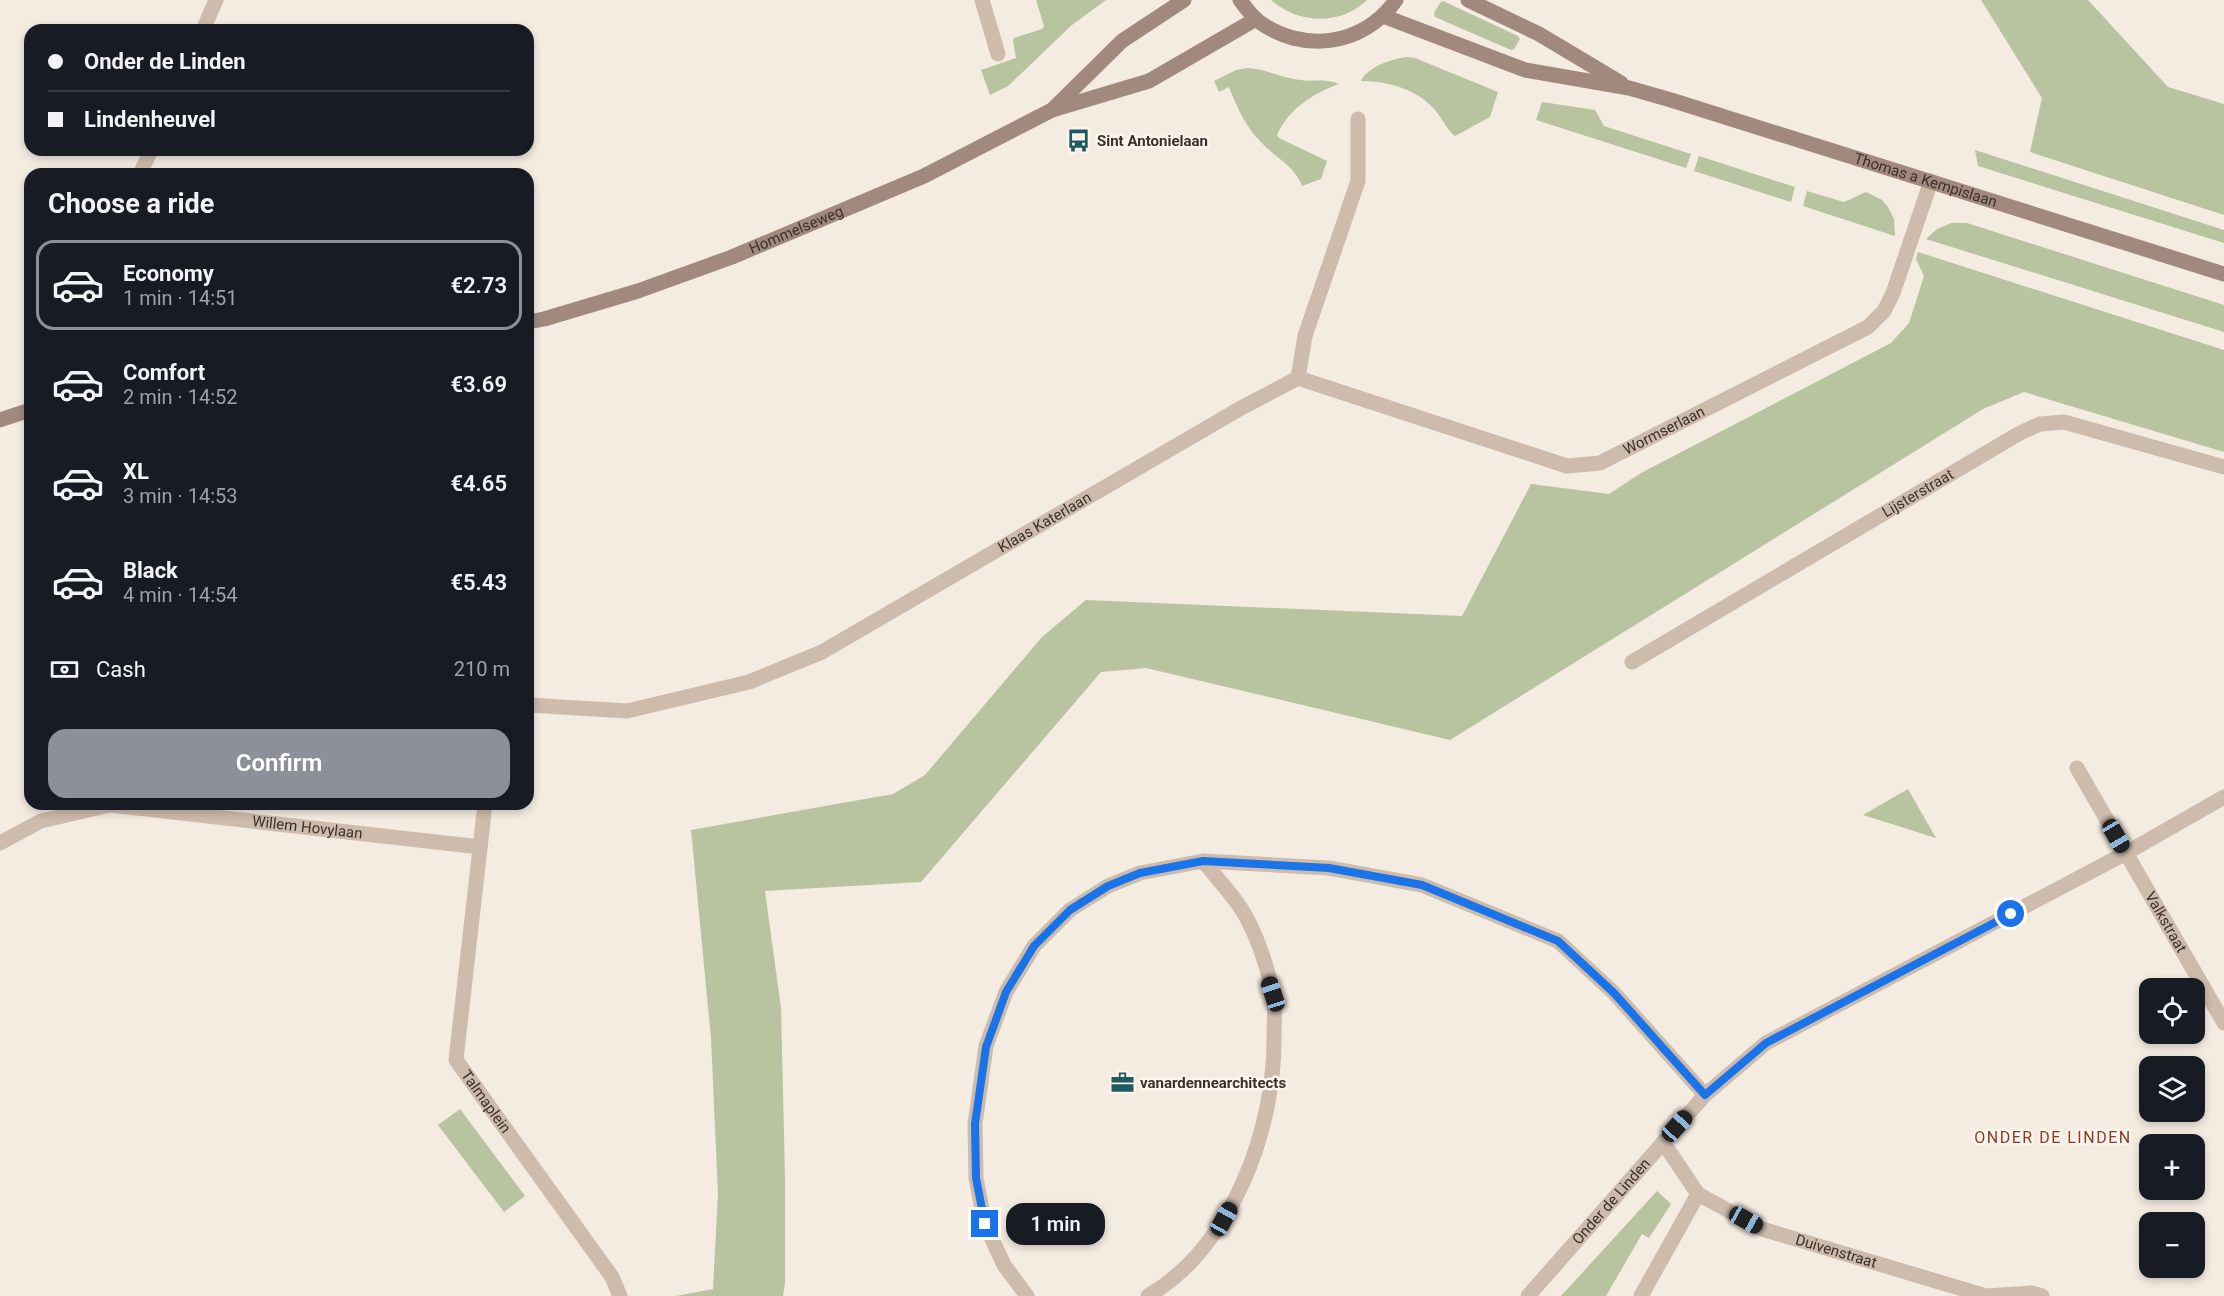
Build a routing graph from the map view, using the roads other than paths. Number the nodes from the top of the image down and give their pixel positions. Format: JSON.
{"nodes":[{"id":1,"x":216,"y":0,"type":"edge"},
{"id":2,"x":982,"y":0,"type":"edge"},
{"id":3,"x":1184,"y":0,"type":"edge"},
{"id":4,"x":1240,"y":0,"type":"edge"},
{"id":5,"x":1396,"y":0,"type":"edge"},
{"id":6,"x":1468,"y":0,"type":"edge"},
{"id":7,"x":1383,"y":16,"type":"junction"},
{"id":8,"x":1256,"y":19,"type":"junction"},
{"id":9,"x":206,"y":24,"type":"edge"},
{"id":10,"x":998,"y":54,"type":"dead end"},
{"id":11,"x":1629,"y":88,"type":"junction"},
{"id":12,"x":1052,"y":110,"type":"junction"},
{"id":13,"x":1358,"y":119,"type":"dead end"},
{"id":14,"x":1931,"y":181,"type":"junction"},
{"id":15,"x":2224,"y":274,"type":"edge"},
{"id":16,"x":534,"y":321,"type":"edge"},
{"id":17,"x":1298,"y":378,"type":"junction"},
{"id":18,"x":24,"y":412,"type":"edge"},
{"id":19,"x":0,"y":420,"type":"edge"},
{"id":20,"x":2224,"y":466,"type":"edge"},
{"id":21,"x":1632,"y":662,"type":"dead end"},
{"id":22,"x":534,"y":705,"type":"edge"},
{"id":23,"x":2077,"y":768,"type":"dead end"},
{"id":24,"x":2224,"y":797,"type":"edge"},
{"id":25,"x":88,"y":810,"type":"edge"},
{"id":26,"x":154,"y":810,"type":"edge"},
{"id":27,"x":484,"y":810,"type":"edge"},
{"id":28,"x":0,"y":843,"type":"edge"},
{"id":29,"x":480,"y":847,"type":"junction"},
{"id":30,"x":2126,"y":853,"type":"junction"},
{"id":31,"x":1203,"y":861,"type":"junction"},
{"id":32,"x":2224,"y":1023,"type":"edge"},
{"id":33,"x":1705,"y":1095,"type":"junction"},
{"id":34,"x":1663,"y":1142,"type":"junction"},
{"id":35,"x":1698,"y":1194,"type":"junction"},
{"id":36,"x":620,"y":1296,"type":"edge"},
{"id":37,"x":1027,"y":1296,"type":"edge"},
{"id":38,"x":1148,"y":1296,"type":"edge"},
{"id":39,"x":1528,"y":1296,"type":"edge"},
{"id":40,"x":1641,"y":1296,"type":"edge"},
{"id":41,"x":2042,"y":1296,"type":"edge"}],
"edges":[{"from":1,"to":9,"type":"street"},
{"from":2,"to":10,"type":"street"},
{"from":3,"to":12,"type":"street","name":"Hommelseweg"},
{"from":4,"to":8,"type":"street"},
{"from":5,"to":7,"type":"street"},
{"from":6,"to":11,"type":"street","name":"Thomas a Kempislaan"},
{"from":7,"to":8,"type":"street"},
{"from":7,"to":11,"type":"street","name":"Thomas a Kempislaan"},
{"from":8,"to":12,"type":"street","name":"Hommelseweg"},
{"from":11,"to":14,"type":"street","name":"Thomas a Kempislaan"},
{"from":12,"to":16,"type":"street","name":"Hommelseweg"},
{"from":13,"to":17,"type":"street"},
{"from":14,"to":15,"type":"street","name":"Thomas a Kempislaan"},
{"from":14,"to":17,"type":"street","name":"Wormserlaan"},
{"from":17,"to":22,"type":"street","name":"Klaas Katerlaan"},
{"from":18,"to":19,"type":"street"},
{"from":20,"to":21,"type":"street","name":"Lijsterstraat"},
{"from":23,"to":30,"type":"street"},
{"from":24,"to":30,"type":"street","name":"Onder de Linden"},
{"from":25,"to":28,"type":"street","name":"Willem Hovylaan"},
{"from":26,"to":29,"type":"street","name":"Willem Hovylaan"},
{"from":27,"to":29,"type":"street","name":"Talmaplein"},
{"from":29,"to":36,"type":"street","name":"Talmaplein"},
{"from":30,"to":32,"type":"street","name":"Valkstraat"},
{"from":30,"to":33,"type":"street","name":"Onder de Linden"},
{"from":31,"to":33,"type":"street"},
{"from":31,"to":37,"type":"street"},
{"from":31,"to":38,"type":"street"},
{"from":33,"to":34,"type":"street","name":"Onder de Linden"},
{"from":34,"to":35,"type":"street","name":"Duivenstraat"},
{"from":34,"to":39,"type":"street","name":"Onder de Linden"},
{"from":35,"to":40,"type":"street"},
{"from":35,"to":41,"type":"street","name":"Duivenstraat"}]}
